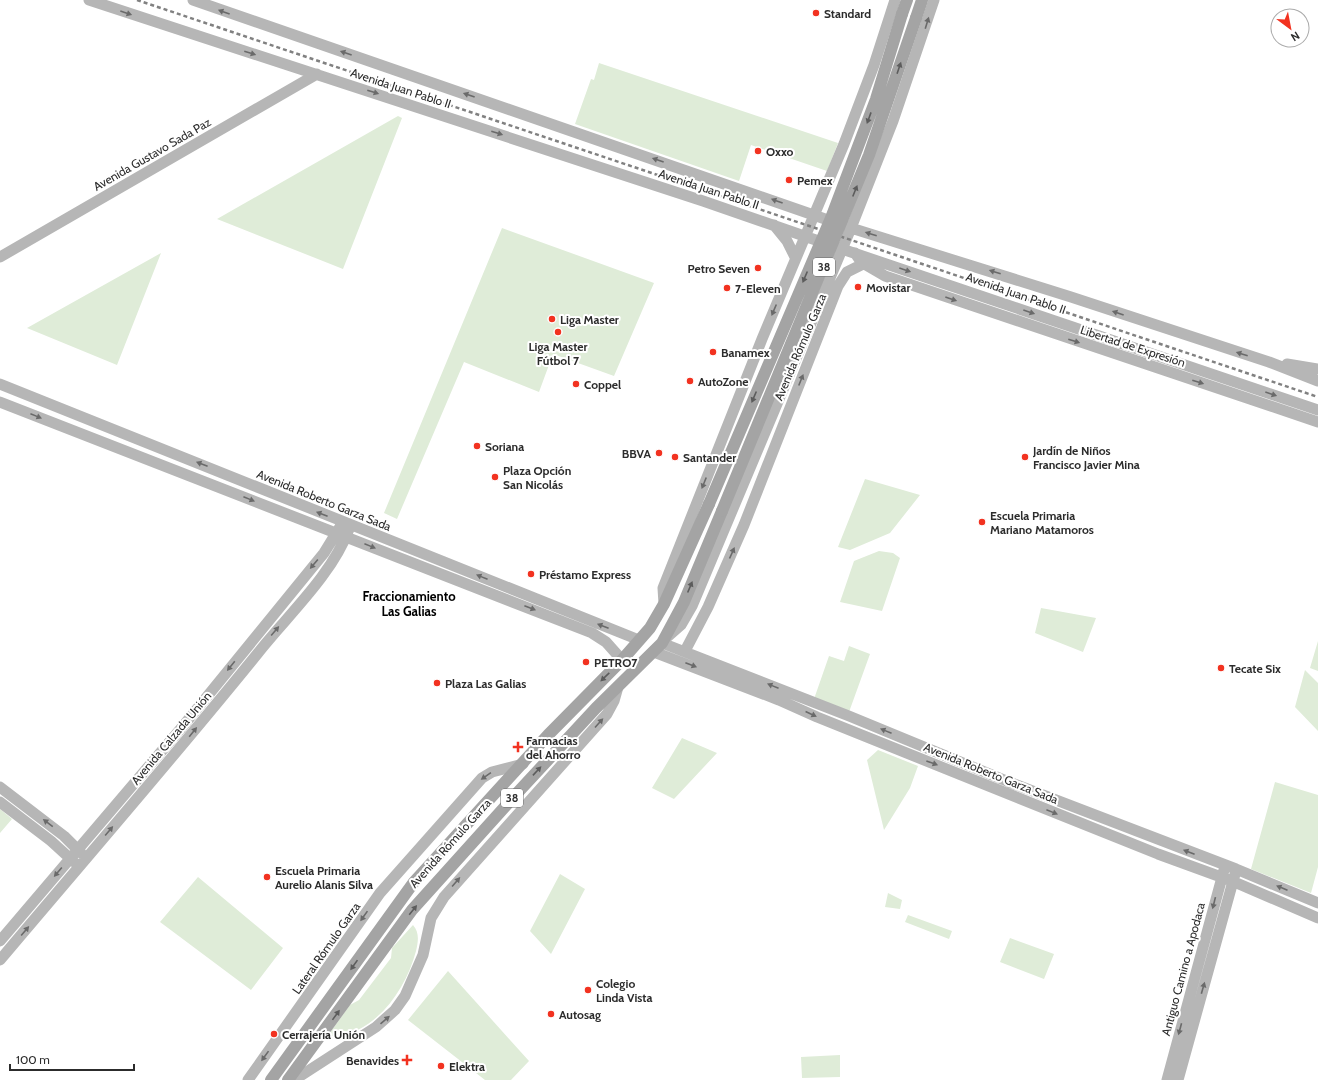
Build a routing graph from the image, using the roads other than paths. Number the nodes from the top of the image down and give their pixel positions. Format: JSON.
{"nodes":[{"id":1,"x":89,"y":0,"type":"edge"},
{"id":2,"x":193,"y":0,"type":"edge"},
{"id":3,"x":895,"y":0,"type":"edge"},
{"id":4,"x":907,"y":0,"type":"edge"},
{"id":5,"x":922,"y":0,"type":"edge"},
{"id":6,"x":934,"y":0,"type":"edge"},
{"id":7,"x":317,"y":74,"type":"junction"},
{"id":8,"x":844,"y":144,"type":"junction"},
{"id":9,"x":875,"y":165,"type":"junction"},
{"id":10,"x":813,"y":215,"type":"junction"},
{"id":11,"x":774,"y":224,"type":"junction"},
{"id":12,"x":851,"y":228,"type":"junction"},
{"id":13,"x":805,"y":236,"type":"junction"},
{"id":14,"x":842,"y":249,"type":"junction"},
{"id":15,"x":855,"y":253,"type":"junction"},
{"id":16,"x":0,"y":257,"type":"edge"},
{"id":17,"x":795,"y":257,"type":"junction"},
{"id":18,"x":874,"y":259,"type":"junction"},
{"id":19,"x":863,"y":264,"type":"junction"},
{"id":20,"x":851,"y":269,"type":"junction"},
{"id":21,"x":831,"y":275,"type":"junction"},
{"id":22,"x":762,"y":339,"type":"junction"},
{"id":23,"x":800,"y":348,"type":"junction"},
{"id":24,"x":1269,"y":362,"type":"junction"},
{"id":25,"x":1318,"y":370,"type":"edge"},
{"id":26,"x":1318,"y":381,"type":"edge"},
{"id":27,"x":0,"y":384,"type":"edge"},
{"id":28,"x":1288,"y":400,"type":"junction"},
{"id":29,"x":0,"y":402,"type":"edge"},
{"id":30,"x":1318,"y":410,"type":"edge"},
{"id":31,"x":1318,"y":420,"type":"edge"},
{"id":32,"x":346,"y":523,"type":"junction"},
{"id":33,"x":342,"y":535,"type":"junction"},
{"id":34,"x":664,"y":604,"type":"junction"},
{"id":35,"x":639,"y":640,"type":"junction"},
{"id":36,"x":660,"y":645,"type":"junction"},
{"id":37,"x":685,"y":651,"type":"junction"},
{"id":38,"x":622,"y":660,"type":"junction"},
{"id":39,"x":618,"y":687,"type":"junction"},
{"id":40,"x":523,"y":764,"type":"junction"},
{"id":41,"x":1009,"y":782,"type":"junction"},
{"id":42,"x":0,"y":787,"type":"edge"},
{"id":43,"x":1005,"y":793,"type":"junction"},
{"id":44,"x":0,"y":802,"type":"edge"},
{"id":45,"x":78,"y":848,"type":"junction"},
{"id":46,"x":70,"y":858,"type":"junction"},
{"id":47,"x":82,"y":863,"type":"junction"},
{"id":48,"x":1225,"y":866,"type":"junction"},
{"id":49,"x":1236,"y":869,"type":"junction"},
{"id":50,"x":1221,"y":877,"type":"junction"},
{"id":51,"x":1232,"y":881,"type":"junction"},
{"id":52,"x":1318,"y":904,"type":"edge"},
{"id":53,"x":1318,"y":918,"type":"edge"},
{"id":54,"x":0,"y":941,"type":"edge"},
{"id":55,"x":0,"y":960,"type":"edge"},
{"id":56,"x":248,"y":1080,"type":"edge"},
{"id":57,"x":271,"y":1080,"type":"edge"},
{"id":58,"x":288,"y":1080,"type":"edge"},
{"id":59,"x":294,"y":1080,"type":"edge"},
{"id":60,"x":1167,"y":1080,"type":"edge"},
{"id":61,"x":1178,"y":1080,"type":"edge"}],
"edges":[{"from":1,"to":7,"type":"street","name":"Avenida Juan Pablo II","one_way":true},
{"from":10,"to":2,"type":"street","name":"Avenida Juan Pablo II","one_way":true},
{"from":3,"to":8,"type":"street","name":"Avenida Rómulo Garza"},
{"from":4,"to":34,"type":"main road","name":"Avenida Rómulo Garza","number":"38","one_way":true,"bridge":true},
{"from":36,"to":5,"type":"main road","name":"Avenida Rómulo Garza","number":"38","one_way":true,"bridge":true},
{"from":9,"to":6,"type":"street","name":"Avenida Rómulo Garza","one_way":true},
{"from":7,"to":11,"type":"street","name":"Avenida Juan Pablo II","one_way":true},
{"from":7,"to":16,"type":"street","name":"Avenida Gustavo Sada Paz"},
{"from":8,"to":9,"type":"street"},
{"from":8,"to":10,"type":"street","name":"Avenida Rómulo Garza"},
{"from":9,"to":12,"type":"street","name":"Avenida Rómulo Garza"},
{"from":10,"to":12,"type":"street","name":"Avenida Juan Pablo II"},
{"from":10,"to":13,"type":"street","name":"Avenida Rómulo Garza"},
{"from":11,"to":13,"type":"street","name":"Avenida Juan Pablo II"},
{"from":11,"to":17,"type":"street"},
{"from":12,"to":14,"type":"street","name":"Avenida Rómulo Garza"},
{"from":24,"to":12,"type":"street","name":"Avenida Juan Pablo II","one_way":true},
{"from":13,"to":14,"type":"street","name":"Avenida Juan Pablo II"},
{"from":13,"to":17,"type":"street","name":"Avenida Rómulo Garza"},
{"from":14,"to":15,"type":"street","name":"Avenida Juan Pablo II"},
{"from":14,"to":21,"type":"street","name":"Avenida Rómulo Garza"},
{"from":15,"to":18,"type":"street","name":"Avenida Juan Pablo II"},
{"from":15,"to":19,"type":"street","name":"Libertad de Expresión"},
{"from":17,"to":22,"type":"street","name":"Avenida Rómulo Garza","one_way":true},
{"from":18,"to":19,"type":"street"},
{"from":18,"to":28,"type":"street","name":"Avenida Juan Pablo II","one_way":true},
{"from":19,"to":20,"type":"street"},
{"from":19,"to":31,"type":"street","name":"Libertad de Expresión","one_way":true},
{"from":20,"to":21,"type":"street"},
{"from":37,"to":20,"type":"street","one_way":true},
{"from":21,"to":23,"type":"street","name":"Avenida Rómulo Garza"},
{"from":22,"to":23,"type":"street"},
{"from":22,"to":34,"type":"street","name":"Avenida Rómulo Garza","one_way":true},
{"from":23,"to":36,"type":"street","name":"Avenida Rómulo Garza"},
{"from":24,"to":25,"type":"street"},
{"from":24,"to":26,"type":"street","name":"Avenida Juan Pablo II"},
{"from":32,"to":27,"type":"street","name":"Avenida Roberto Garza Sada","one_way":true},
{"from":28,"to":30,"type":"street","name":"Avenida Juan Pablo II"},
{"from":28,"to":31,"type":"street"},
{"from":29,"to":33,"type":"street","one_way":true},
{"from":32,"to":33,"type":"street","name":"Avenida Calzada Unión"},
{"from":35,"to":32,"type":"street","name":"Avenida Roberto Garza Sada","one_way":true},
{"from":33,"to":38,"type":"street","one_way":true},
{"from":33,"to":45,"type":"street","name":"Avenida Calzada Unión","one_way":true},
{"from":47,"to":33,"type":"street","name":"Avenida Calzada Unión","one_way":true},
{"from":34,"to":35,"type":"main road","name":"Avenida Rómulo Garza","number":"38"},
{"from":35,"to":38,"type":"main road","name":"Avenida Rómulo Garza","number":"38"},
{"from":36,"to":37,"type":"street","name":"Avenida Roberto Garza Sada"},
{"from":36,"to":39,"type":"main road","name":"Avenida Rómulo Garza","number":"38"},
{"from":36,"to":43,"type":"street","name":"Avenida Roberto Garza Sada","one_way":true},
{"from":41,"to":37,"type":"street","name":"Avenida Roberto Garza Sada","one_way":true},
{"from":38,"to":40,"type":"main road","name":"Avenida Rómulo Garza","number":"38","one_way":true},
{"from":58,"to":39,"type":"main road","name":"Avenida Rómulo Garza","number":"38","one_way":true},
{"from":59,"to":39,"type":"street","name":"Avenida Rómulo Garza","one_way":true},
{"from":40,"to":56,"type":"street","name":"Lateral Rómulo Garza","one_way":true},
{"from":40,"to":57,"type":"main road","name":"Avenida Rómulo Garza","number":"38","one_way":true},
{"from":41,"to":43,"type":"street"},
{"from":48,"to":41,"type":"street","name":"Avenida Roberto Garza Sada","one_way":true},
{"from":45,"to":42,"type":"street","one_way":true},
{"from":43,"to":50,"type":"street","name":"Avenida Roberto Garza Sada","one_way":true},
{"from":44,"to":46,"type":"street"},
{"from":45,"to":46,"type":"street","name":"Avenida Calzada Unión"},
{"from":45,"to":47,"type":"street"},
{"from":46,"to":47,"type":"street"},
{"from":46,"to":54,"type":"street","name":"Avenida Calzada Unión","one_way":true},
{"from":55,"to":47,"type":"street","name":"Avenida Calzada Unión","one_way":true},
{"from":48,"to":49,"type":"street","name":"Avenida Roberto Garza Sada"},
{"from":48,"to":50,"type":"street","name":"Antiguo Camino a Apodaca"},
{"from":49,"to":51,"type":"street"},
{"from":52,"to":49,"type":"street","name":"Avenida Roberto Garza Sada","one_way":true},
{"from":50,"to":51,"type":"street","name":"Avenida Roberto Garza Sada"},
{"from":50,"to":60,"type":"street","name":"Antiguo Camino a Apodaca","one_way":true},
{"from":51,"to":53,"type":"street","name":"Avenida Roberto Garza Sada"},
{"from":61,"to":51,"type":"street","one_way":true}]}
